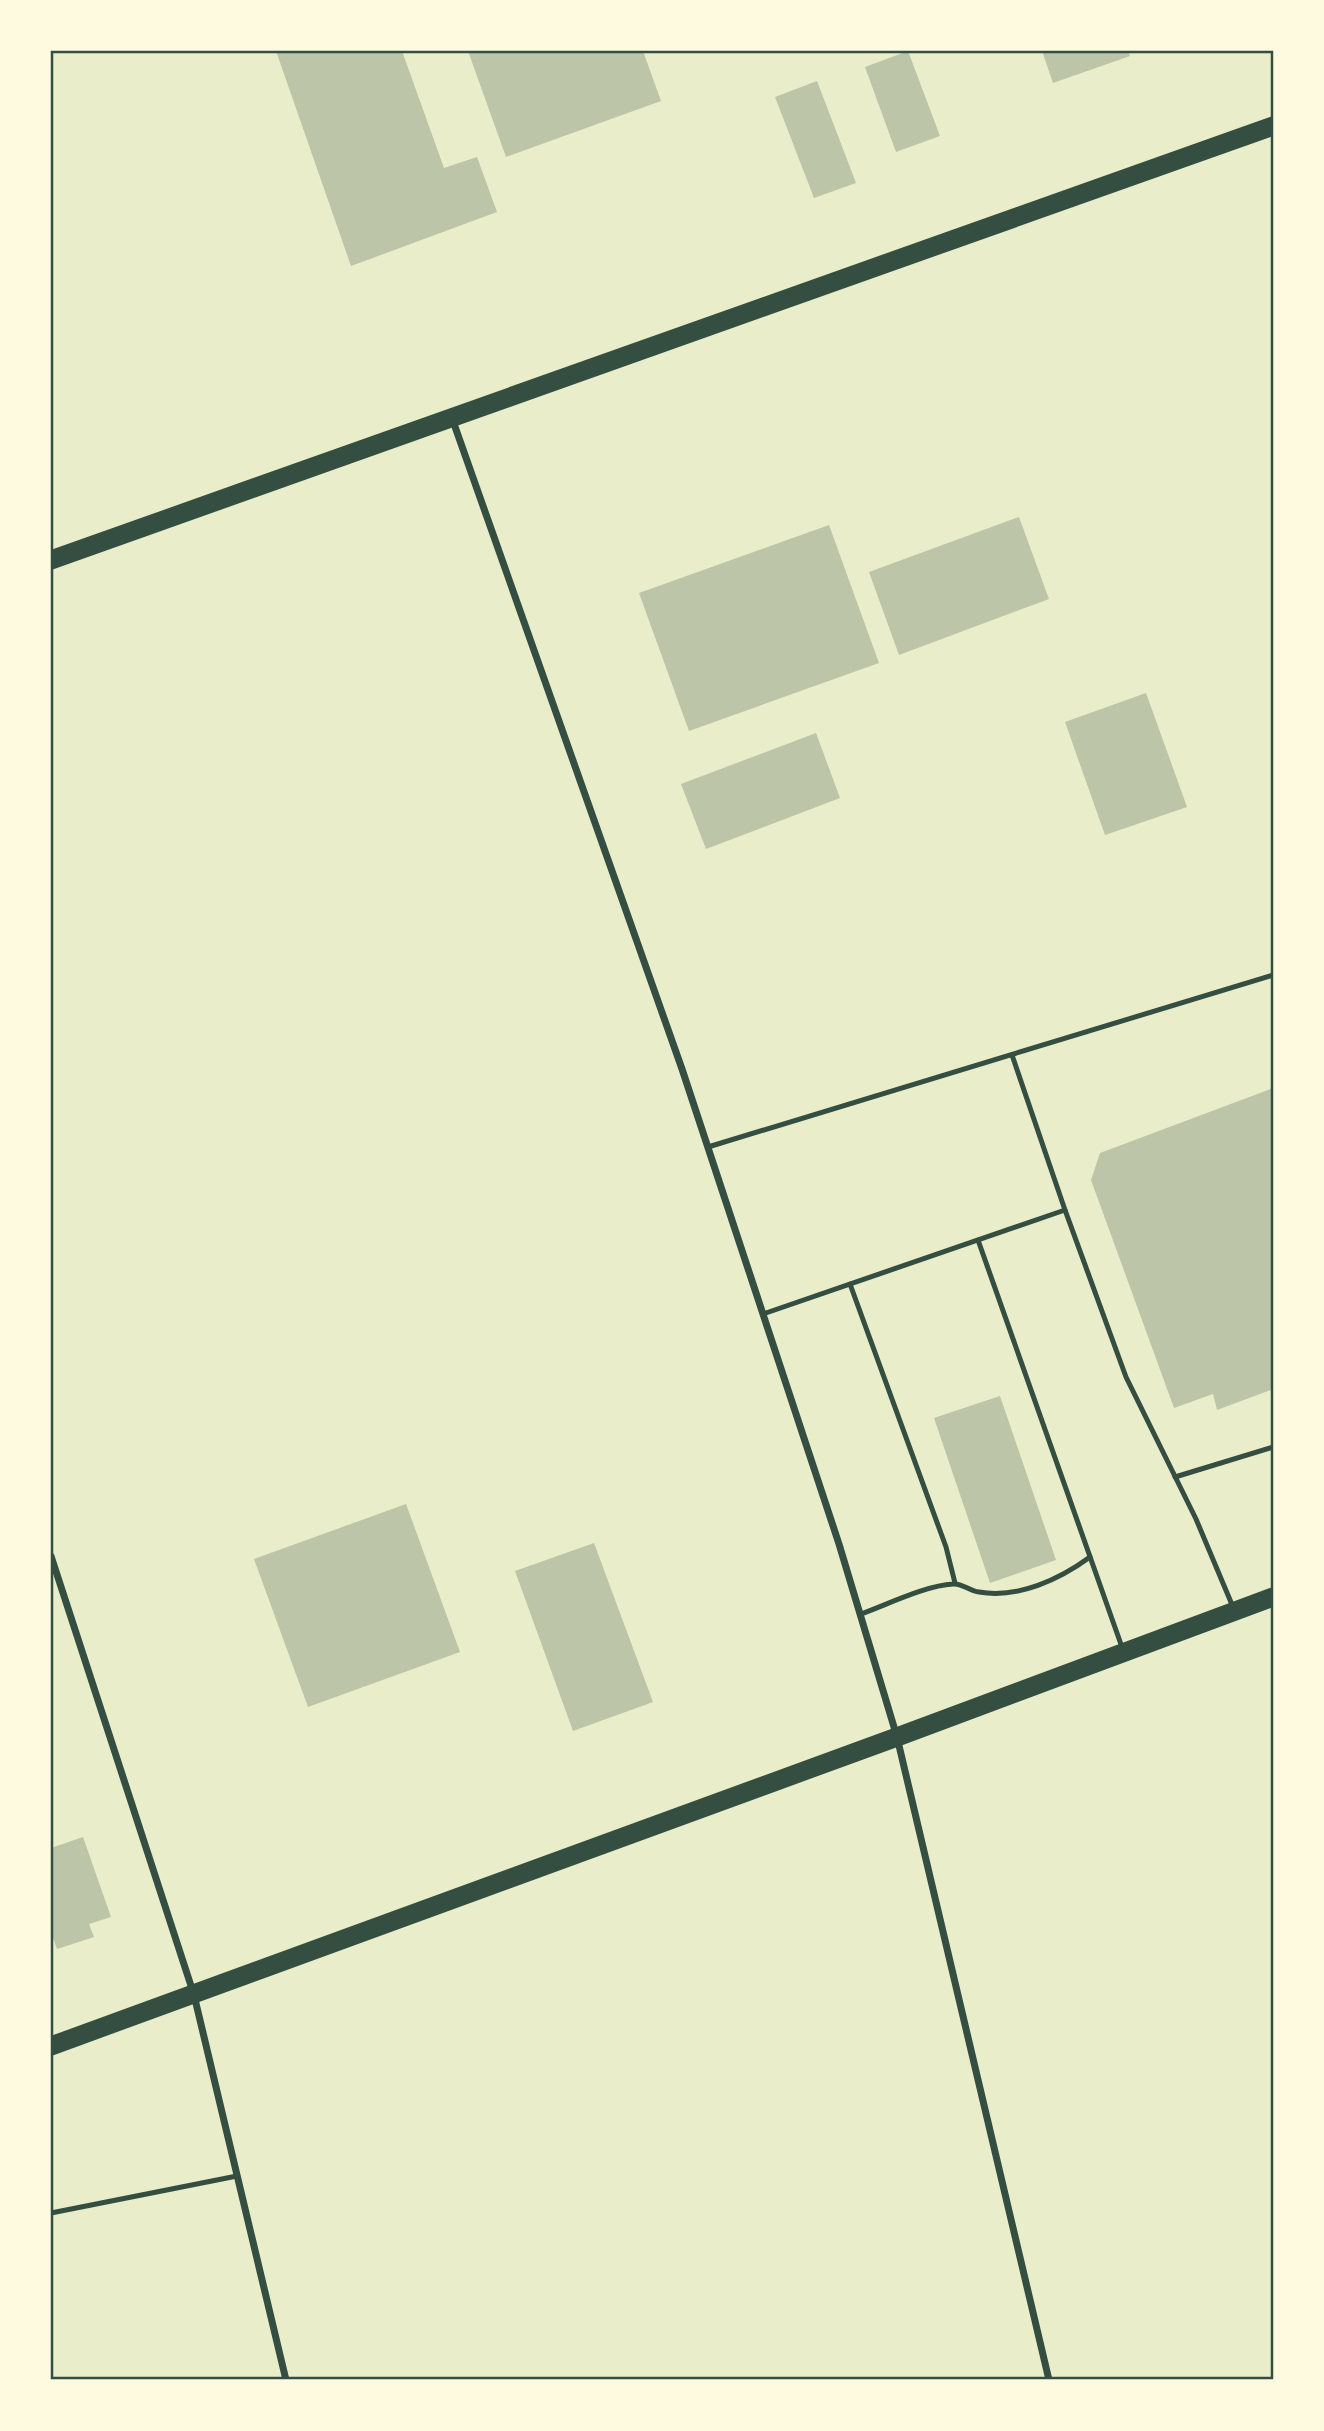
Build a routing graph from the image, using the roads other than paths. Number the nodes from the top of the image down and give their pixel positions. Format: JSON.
{"nodes":[{"id":1,"x":1273,"y":126,"type":"edge"},
{"id":2,"x":452,"y":417,"type":"junction"},
{"id":3,"x":51,"y":559,"type":"edge"},
{"id":4,"x":1273,"y":975,"type":"edge"},
{"id":5,"x":1012,"y":1055,"type":"junction"},
{"id":6,"x":708,"y":1147,"type":"junction"},
{"id":7,"x":1065,"y":1210,"type":"junction"},
{"id":8,"x":978,"y":1240,"type":"junction"},
{"id":9,"x":850,"y":1284,"type":"junction"},
{"id":10,"x":763,"y":1314,"type":"junction"},
{"id":11,"x":1273,"y":1447,"type":"edge"},
{"id":12,"x":1175,"y":1477,"type":"junction"},
{"id":13,"x":51,"y":1556,"type":"edge"},
{"id":14,"x":1090,"y":1557,"type":"junction"},
{"id":15,"x":955,"y":1583,"type":"junction"},
{"id":16,"x":1273,"y":1597,"type":"edge"},
{"id":17,"x":1235,"y":1611,"type":"junction"},
{"id":18,"x":860,"y":1614,"type":"junction"},
{"id":19,"x":1124,"y":1653,"type":"junction"},
{"id":20,"x":897,"y":1737,"type":"junction"},
{"id":21,"x":194,"y":1995,"type":"junction"},
{"id":22,"x":51,"y":2046,"type":"edge"},
{"id":23,"x":237,"y":2176,"type":"junction"},
{"id":24,"x":51,"y":2213,"type":"edge"},
{"id":25,"x":286,"y":2380,"type":"edge"},
{"id":26,"x":1049,"y":2380,"type":"edge"}],
"edges":[{"from":1,"to":2,"type":"highway"},
{"from":2,"to":3,"type":"highway"},
{"from":2,"to":6,"type":"street"},
{"from":4,"to":5,"type":"lane"},
{"from":5,"to":6,"type":"lane"},
{"from":5,"to":7,"type":"lane"},
{"from":6,"to":10,"type":"street"},
{"from":7,"to":8,"type":"lane"},
{"from":7,"to":12,"type":"lane"},
{"from":8,"to":9,"type":"lane"},
{"from":8,"to":14,"type":"lane"},
{"from":9,"to":10,"type":"lane"},
{"from":9,"to":15,"type":"lane"},
{"from":10,"to":18,"type":"street"},
{"from":11,"to":12,"type":"lane"},
{"from":12,"to":17,"type":"lane"},
{"from":13,"to":21,"type":"street"},
{"from":14,"to":15,"type":"lane"},
{"from":14,"to":19,"type":"lane"},
{"from":15,"to":18,"type":"lane"},
{"from":16,"to":17,"type":"highway"},
{"from":17,"to":19,"type":"highway"},
{"from":18,"to":20,"type":"street"},
{"from":19,"to":20,"type":"highway"},
{"from":20,"to":21,"type":"highway"},
{"from":20,"to":26,"type":"street"},
{"from":21,"to":22,"type":"highway"},
{"from":21,"to":23,"type":"street"},
{"from":23,"to":24,"type":"lane"},
{"from":23,"to":25,"type":"street"}]}
